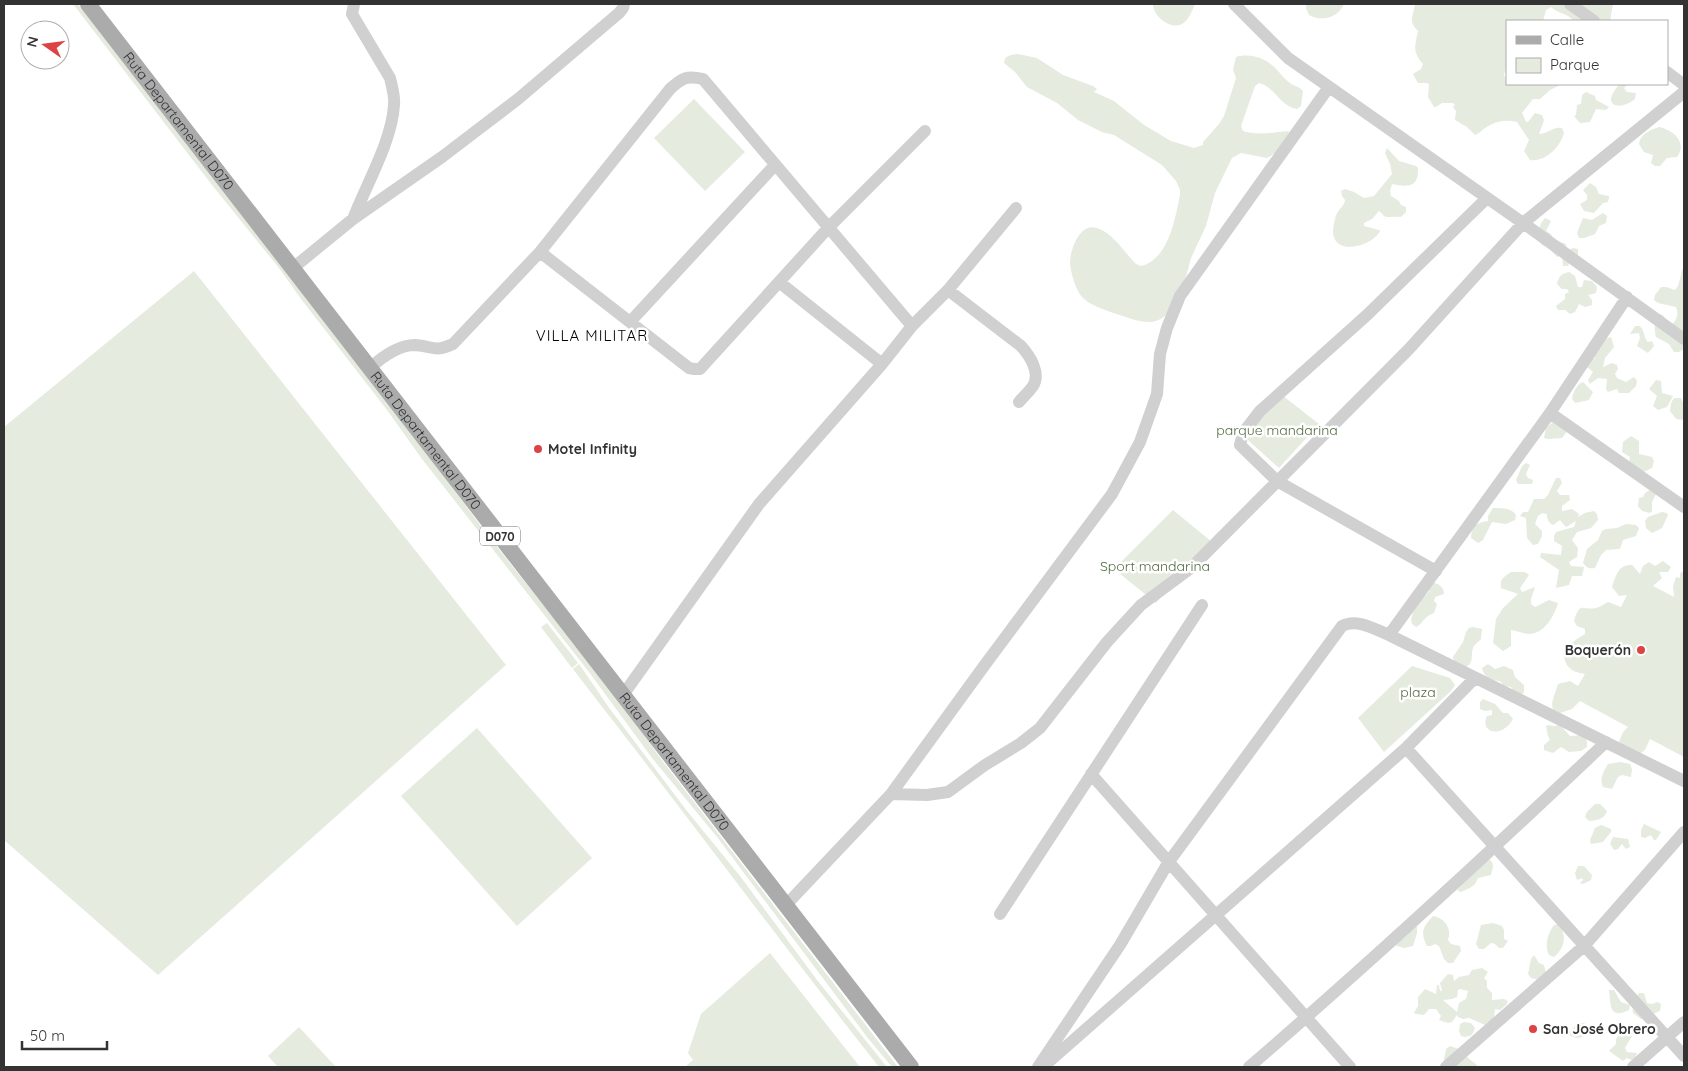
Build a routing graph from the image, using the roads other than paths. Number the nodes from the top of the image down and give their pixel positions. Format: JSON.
{"nodes":[{"id":1,"x":88,"y":4,"type":"edge"},
{"id":2,"x":354,"y":4,"type":"edge"},
{"id":3,"x":624,"y":4,"type":"edge"},
{"id":4,"x":1234,"y":4,"type":"edge"},
{"id":5,"x":1570,"y":4,"type":"edge"},
{"id":6,"x":1593,"y":20,"type":"edge"},
{"id":7,"x":1668,"y":73,"type":"edge"},
{"id":8,"x":1684,"y":85,"type":"edge"},
{"id":9,"x":1329,"y":87,"type":"junction"},
{"id":10,"x":1684,"y":92,"type":"edge"},
{"id":11,"x":925,"y":131,"type":"dead end"},
{"id":12,"x":775,"y":165,"type":"junction"},
{"id":13,"x":1487,"y":198,"type":"junction"},
{"id":14,"x":1016,"y":208,"type":"dead end"},
{"id":15,"x":353,"y":219,"type":"junction"},
{"id":16,"x":1523,"y":223,"type":"junction"},
{"id":17,"x":829,"y":227,"type":"junction"},
{"id":18,"x":540,"y":252,"type":"junction"},
{"id":19,"x":293,"y":268,"type":"junction"},
{"id":20,"x":779,"y":282,"type":"junction"},
{"id":21,"x":948,"y":290,"type":"junction"},
{"id":22,"x":1627,"y":297,"type":"junction"},
{"id":23,"x":630,"y":322,"type":"junction"},
{"id":24,"x":912,"y":326,"type":"junction"},
{"id":25,"x":1684,"y":339,"type":"edge"},
{"id":26,"x":882,"y":364,"type":"junction"},
{"id":27,"x":370,"y":368,"type":"junction"},
{"id":28,"x":1019,"y":402,"type":"dead end"},
{"id":29,"x":1550,"y":414,"type":"junction"},
{"id":30,"x":1277,"y":481,"type":"junction"},
{"id":31,"x":1684,"y":507,"type":"edge"},
{"id":32,"x":1436,"y":570,"type":"junction"},
{"id":33,"x":1202,"y":605,"type":"dead end"},
{"id":34,"x":1389,"y":635,"type":"junction"},
{"id":35,"x":1475,"y":678,"type":"junction"},
{"id":36,"x":623,"y":695,"type":"junction"},
{"id":37,"x":1606,"y":742,"type":"junction"},
{"id":38,"x":1406,"y":748,"type":"junction"},
{"id":39,"x":1091,"y":774,"type":"junction"},
{"id":40,"x":1684,"y":781,"type":"edge"},
{"id":41,"x":891,"y":794,"type":"junction"},
{"id":42,"x":1684,"y":832,"type":"edge"},
{"id":43,"x":1496,"y":847,"type":"junction"},
{"id":44,"x":1168,"y":863,"type":"junction"},
{"id":45,"x":786,"y":906,"type":"junction"},
{"id":46,"x":1000,"y":914,"type":"dead end"},
{"id":47,"x":1215,"y":916,"type":"junction"},
{"id":48,"x":1584,"y":946,"type":"junction"},
{"id":49,"x":1307,"y":1017,"type":"junction"},
{"id":50,"x":1684,"y":1022,"type":"edge"},
{"id":51,"x":1667,"y":1036,"type":"junction"},
{"id":52,"x":1684,"y":1056,"type":"edge"},
{"id":53,"x":911,"y":1067,"type":"edge"},
{"id":54,"x":1038,"y":1067,"type":"edge"},
{"id":55,"x":1043,"y":1067,"type":"edge"},
{"id":56,"x":1249,"y":1067,"type":"edge"},
{"id":57,"x":1350,"y":1067,"type":"edge"},
{"id":58,"x":1446,"y":1067,"type":"edge"},
{"id":59,"x":1633,"y":1067,"type":"edge"}],
"edges":[{"from":1,"to":19,"type":"main road","name":"Ruta Departamental D070","number":"D070"},
{"from":2,"to":15,"type":"street"},
{"from":3,"to":15,"type":"street"},
{"from":4,"to":9,"type":"street"},
{"from":5,"to":6,"type":"street"},
{"from":7,"to":8,"type":"street"},
{"from":9,"to":13,"type":"street"},
{"from":9,"to":41,"type":"street"},
{"from":10,"to":16,"type":"street"},
{"from":11,"to":17,"type":"street"},
{"from":12,"to":17,"type":"street"},
{"from":12,"to":18,"type":"street"},
{"from":12,"to":23,"type":"street"},
{"from":13,"to":16,"type":"street"},
{"from":13,"to":30,"type":"street"},
{"from":14,"to":21,"type":"street"},
{"from":15,"to":19,"type":"street"},
{"from":16,"to":22,"type":"street"},
{"from":16,"to":30,"type":"street"},
{"from":17,"to":20,"type":"street"},
{"from":17,"to":24,"type":"street"},
{"from":18,"to":23,"type":"street"},
{"from":18,"to":27,"type":"street"},
{"from":19,"to":27,"type":"main road","name":"Ruta Departamental D070","number":"D070"},
{"from":20,"to":23,"type":"street"},
{"from":20,"to":26,"type":"street"},
{"from":21,"to":24,"type":"street"},
{"from":21,"to":28,"type":"street"},
{"from":22,"to":25,"type":"street"},
{"from":22,"to":29,"type":"street"},
{"from":24,"to":26,"type":"street"},
{"from":26,"to":36,"type":"street"},
{"from":27,"to":36,"type":"main road","name":"Ruta Departamental D070","number":"D070"},
{"from":29,"to":31,"type":"street"},
{"from":29,"to":32,"type":"street"},
{"from":30,"to":32,"type":"street"},
{"from":30,"to":41,"type":"street"},
{"from":32,"to":34,"type":"street"},
{"from":33,"to":39,"type":"street"},
{"from":34,"to":35,"type":"street"},
{"from":34,"to":44,"type":"street"},
{"from":35,"to":37,"type":"street"},
{"from":35,"to":38,"type":"street"},
{"from":36,"to":45,"type":"main road","name":"Ruta Departamental D070","number":"D070"},
{"from":37,"to":40,"type":"street"},
{"from":37,"to":43,"type":"street"},
{"from":38,"to":43,"type":"street"},
{"from":38,"to":47,"type":"street"},
{"from":39,"to":44,"type":"street"},
{"from":39,"to":46,"type":"street"},
{"from":41,"to":45,"type":"street"},
{"from":42,"to":48,"type":"street"},
{"from":43,"to":48,"type":"street"},
{"from":43,"to":49,"type":"street"},
{"from":44,"to":47,"type":"street"},
{"from":44,"to":54,"type":"street"},
{"from":45,"to":53,"type":"main road","name":"Ruta Departamental D070","number":"D070"},
{"from":47,"to":49,"type":"street"},
{"from":47,"to":55,"type":"street"},
{"from":48,"to":51,"type":"street"},
{"from":48,"to":58,"type":"street"},
{"from":49,"to":56,"type":"street"},
{"from":49,"to":57,"type":"street"},
{"from":50,"to":51,"type":"street"},
{"from":51,"to":52,"type":"street"},
{"from":51,"to":59,"type":"street"}]}
